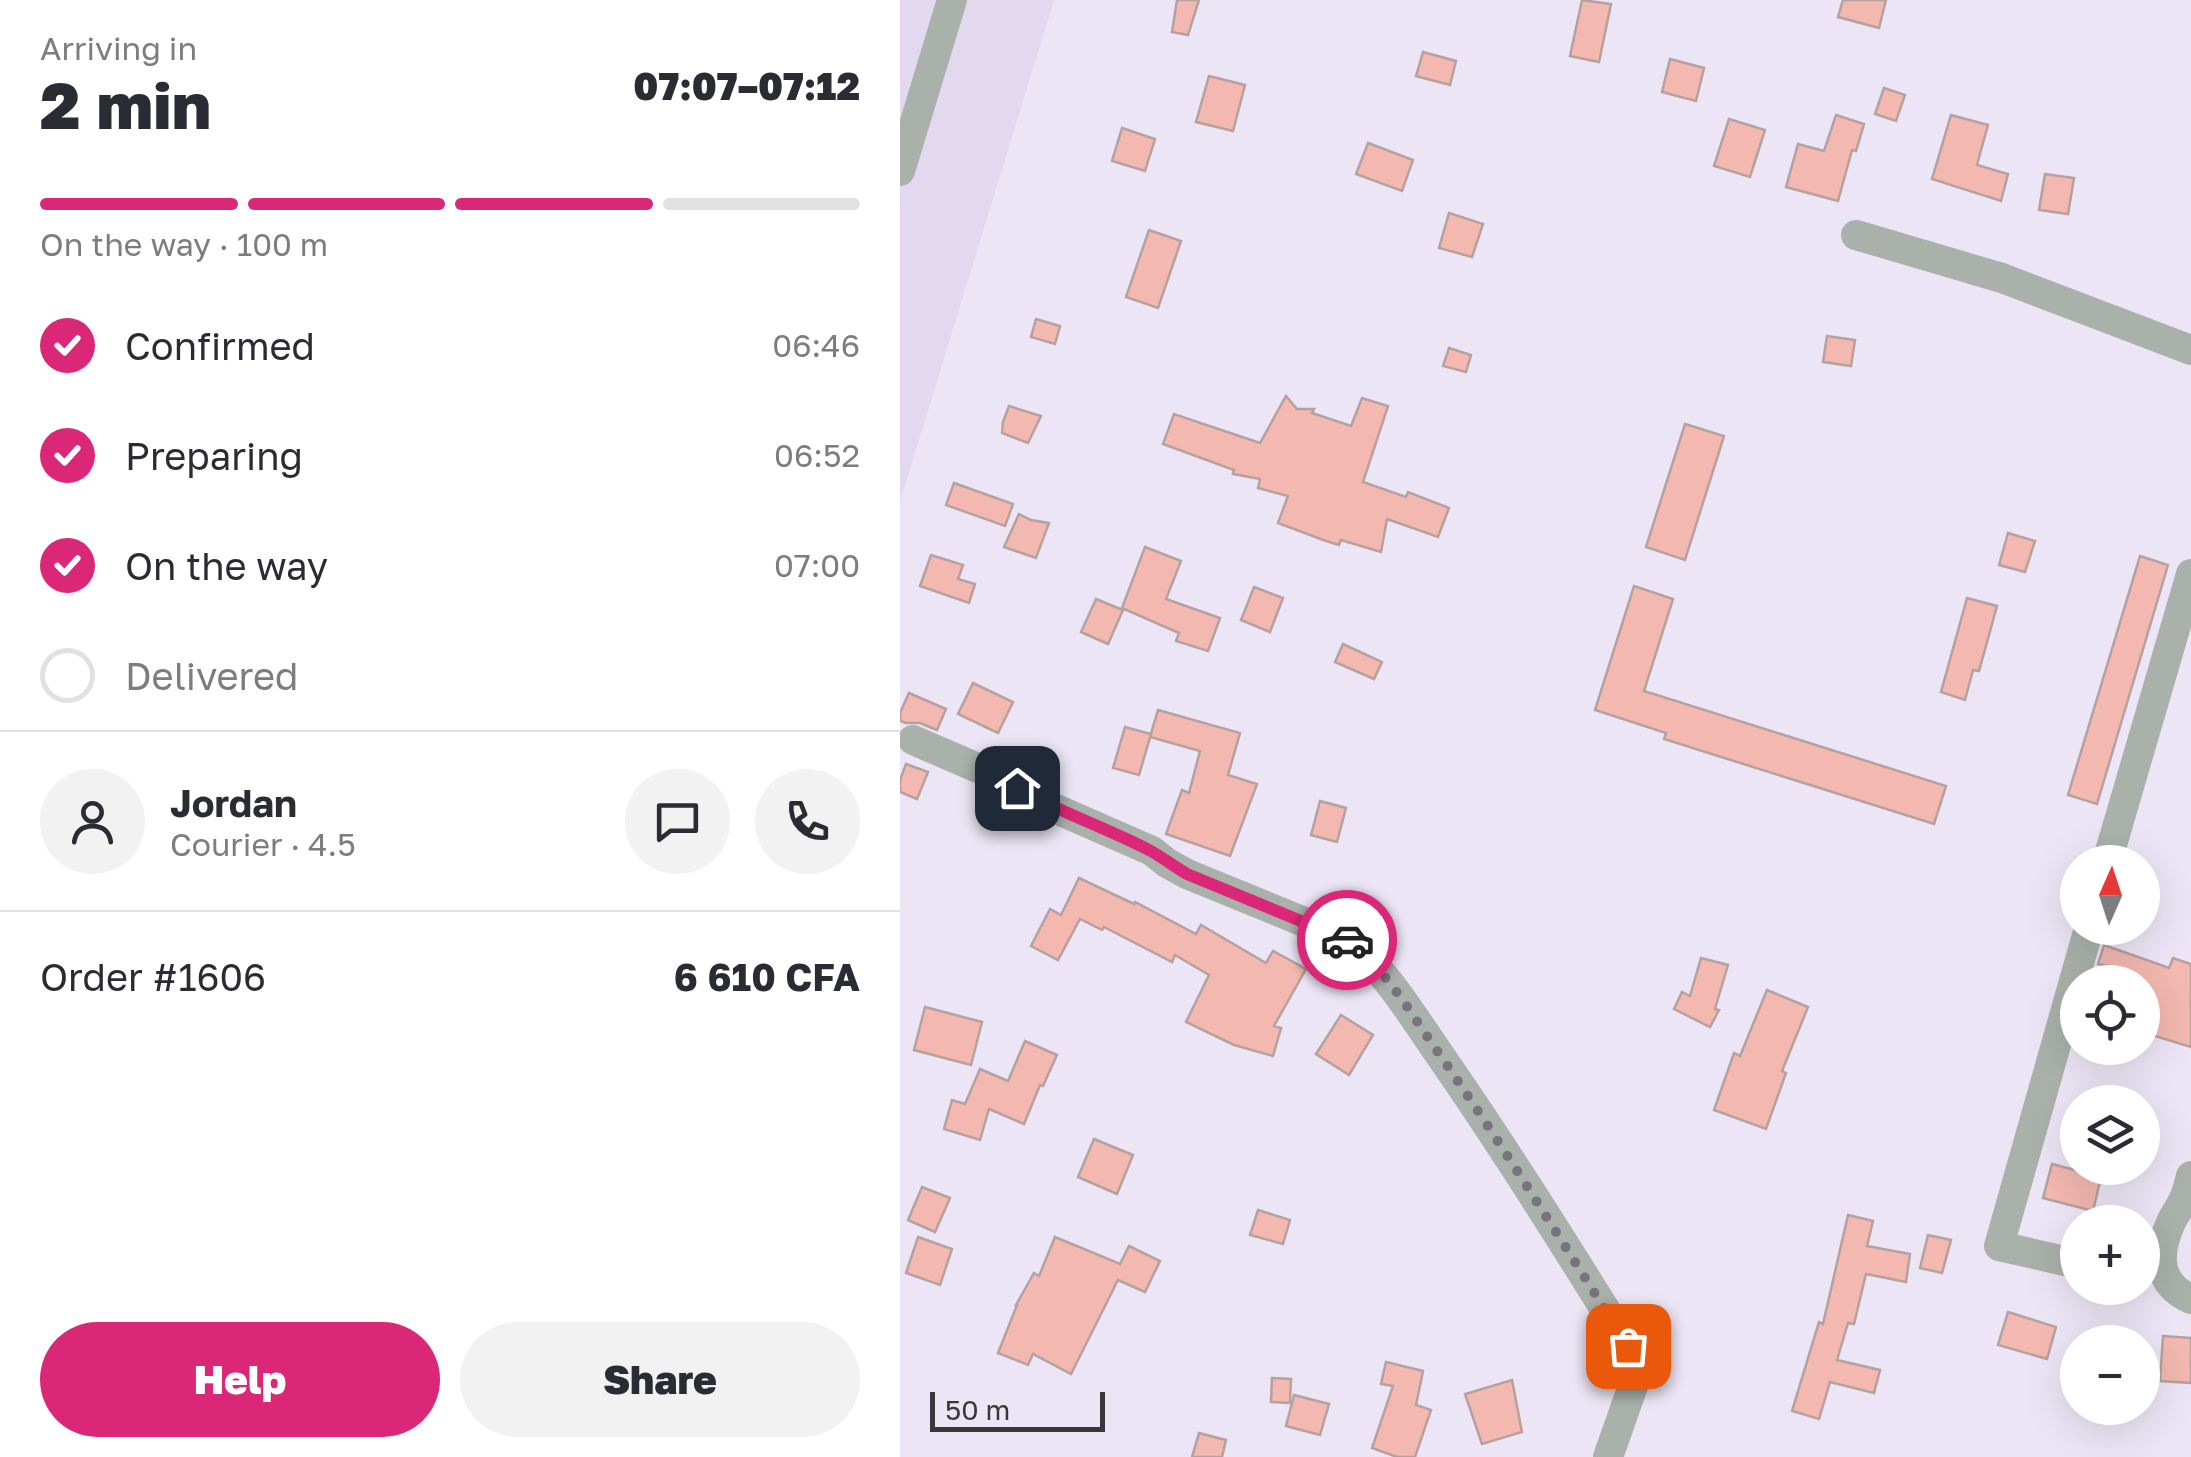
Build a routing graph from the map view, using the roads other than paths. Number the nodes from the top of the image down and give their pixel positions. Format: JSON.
{"nodes":[{"id":1,"x":952,"y":0,"type":"edge"},
{"id":2,"x":900,"y":170,"type":"edge"},
{"id":3,"x":1856,"y":235,"type":"dead end"},
{"id":4,"x":2191,"y":350,"type":"edge"},
{"id":5,"x":2191,"y":574,"type":"edge"},
{"id":6,"x":913,"y":740,"type":"dead end"},
{"id":7,"x":2112,"y":845,"type":"edge"},
{"id":8,"x":2083,"y":945,"type":"edge"},
{"id":9,"x":2191,"y":1176,"type":"edge"},
{"id":10,"x":2060,"y":1260,"type":"edge"},
{"id":11,"x":2168,"y":1288,"type":"edge"},
{"id":12,"x":1608,"y":1457,"type":"edge"}],
"edges":[{"from":1,"to":2,"type":"street"},
{"from":3,"to":4,"type":"street"},
{"from":5,"to":7,"type":"street"},
{"from":6,"to":12,"type":"street"},
{"from":8,"to":10,"type":"street"},
{"from":9,"to":11,"type":"street"}]}
